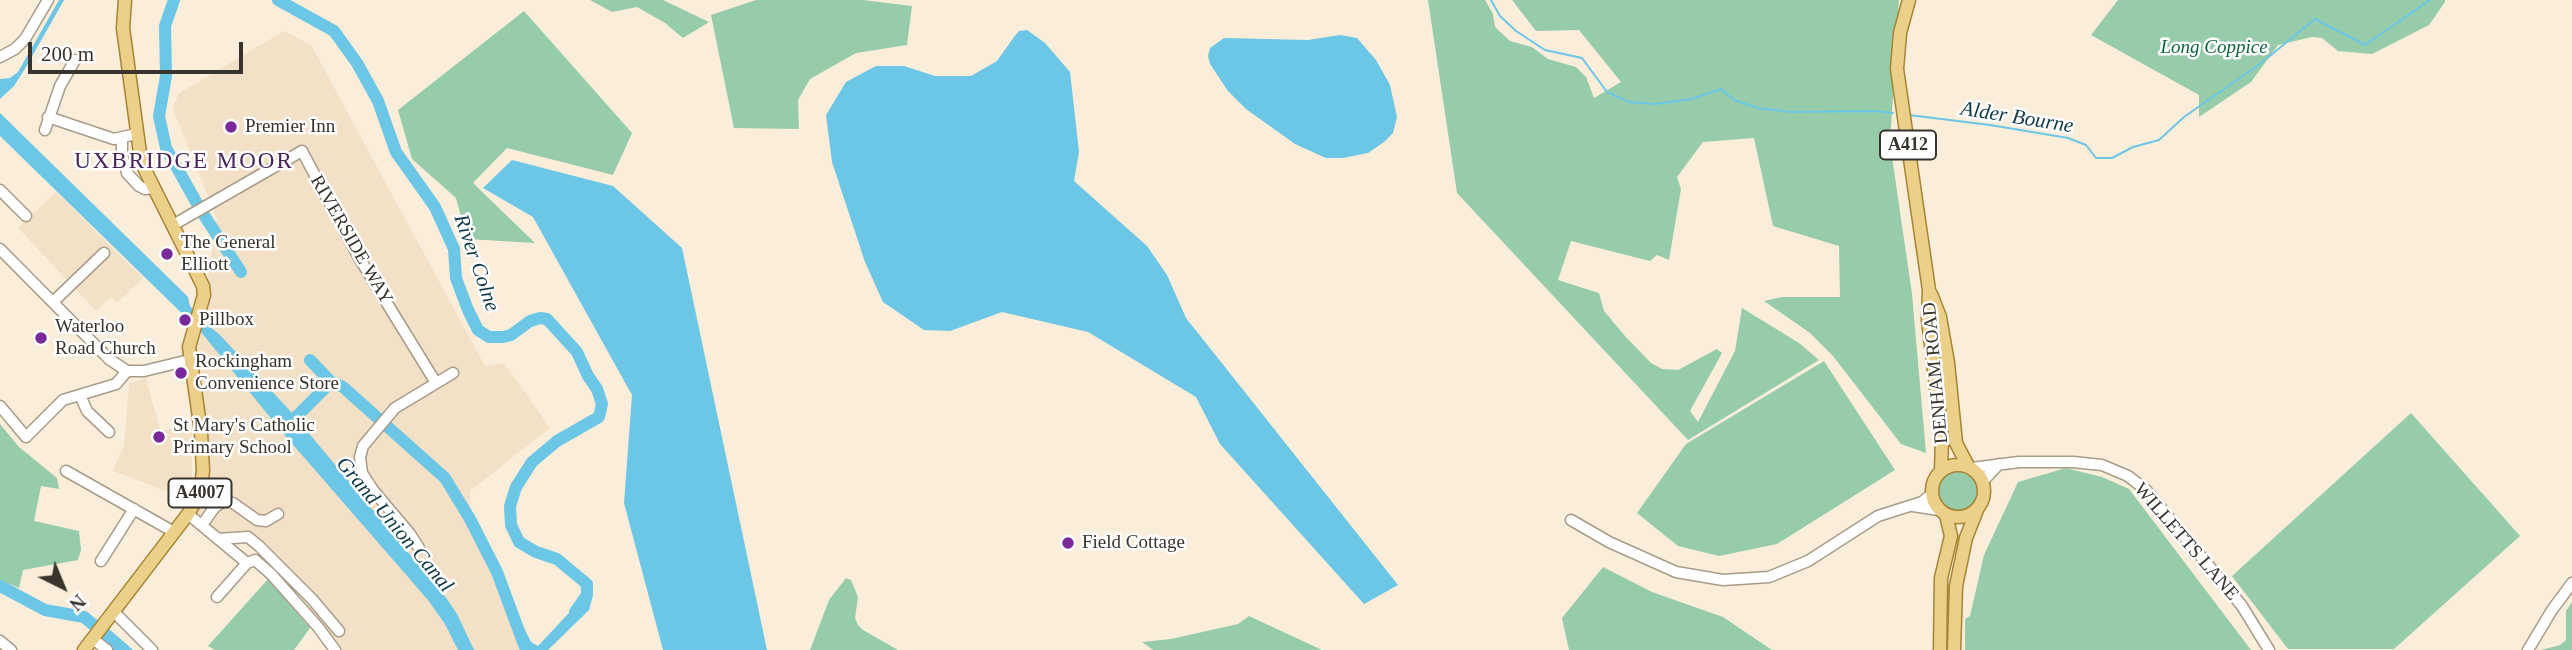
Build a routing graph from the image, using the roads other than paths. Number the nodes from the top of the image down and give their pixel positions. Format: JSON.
{"nodes":[{"id":1,"x":48,"y":0,"type":"edge"},
{"id":2,"x":125,"y":0,"type":"edge"},
{"id":3,"x":1909,"y":0,"type":"edge"},
{"id":4,"x":0,"y":57,"type":"edge"},
{"id":5,"x":75,"y":60,"type":"dead end"},
{"id":6,"x":48,"y":117,"type":"junction"},
{"id":7,"x":45,"y":130,"type":"dead end"},
{"id":8,"x":136,"y":134,"type":"junction"},
{"id":9,"x":122,"y":138,"type":"junction"},
{"id":10,"x":154,"y":188,"type":"junction"},
{"id":11,"x":0,"y":190,"type":"edge"},
{"id":12,"x":26,"y":216,"type":"dead end"},
{"id":13,"x":173,"y":225,"type":"junction"},
{"id":14,"x":0,"y":249,"type":"edge"},
{"id":15,"x":104,"y":253,"type":"dead end"},
{"id":16,"x":1929,"y":290,"type":"junction"},
{"id":17,"x":52,"y":302,"type":"junction"},
{"id":18,"x":189,"y":360,"type":"junction"},
{"id":19,"x":127,"y":371,"type":"junction"},
{"id":20,"x":453,"y":373,"type":"dead end"},
{"id":21,"x":436,"y":383,"type":"junction"},
{"id":22,"x":80,"y":395,"type":"junction"},
{"id":23,"x":0,"y":406,"type":"edge"},
{"id":24,"x":109,"y":432,"type":"dead end"},
{"id":25,"x":1998,"y":464,"type":"junction"},
{"id":26,"x":1970,"y":467,"type":"junction"},
{"id":27,"x":66,"y":471,"type":"dead end"},
{"id":28,"x":1941,"y":471,"type":"junction"},
{"id":29,"x":1983,"y":481,"type":"junction"},
{"id":30,"x":1932,"y":494,"type":"junction"},
{"id":31,"x":1913,"y":506,"type":"junction"},
{"id":32,"x":134,"y":509,"type":"junction"},
{"id":33,"x":1977,"y":510,"type":"junction"},
{"id":34,"x":1943,"y":512,"type":"junction"},
{"id":35,"x":188,"y":514,"type":"junction"},
{"id":36,"x":278,"y":514,"type":"dead end"},
{"id":37,"x":1572,"y":520,"type":"dead end"},
{"id":38,"x":202,"y":525,"type":"junction"},
{"id":39,"x":174,"y":532,"type":"junction"},
{"id":40,"x":218,"y":539,"type":"junction"},
{"id":41,"x":419,"y":548,"type":"dead end"},
{"id":42,"x":101,"y":561,"type":"dead end"},
{"id":43,"x":247,"y":563,"type":"junction"},
{"id":44,"x":2572,"y":583,"type":"edge"},
{"id":45,"x":217,"y":597,"type":"dead end"},
{"id":46,"x":111,"y":616,"type":"junction"},
{"id":47,"x":339,"y":631,"type":"dead end"},
{"id":48,"x":95,"y":637,"type":"junction"},
{"id":49,"x":0,"y":641,"type":"edge"},
{"id":50,"x":11,"y":650,"type":"edge"},
{"id":51,"x":84,"y":650,"type":"edge"},
{"id":52,"x":107,"y":650,"type":"edge"},
{"id":53,"x":152,"y":650,"type":"edge"},
{"id":54,"x":335,"y":650,"type":"edge"},
{"id":55,"x":1940,"y":650,"type":"edge"},
{"id":56,"x":1954,"y":650,"type":"edge"},
{"id":57,"x":2269,"y":650,"type":"edge"},
{"id":58,"x":2528,"y":650,"type":"edge"}],
"edges":[{"from":1,"to":4,"type":"street"},
{"from":2,"to":8,"type":"main road","number":"A4007"},
{"from":3,"to":16,"type":"main road","number":"A412"},
{"from":5,"to":6,"type":"street"},
{"from":6,"to":7,"type":"street"},
{"from":6,"to":9,"type":"street"},
{"from":8,"to":9,"type":"street"},
{"from":8,"to":10,"type":"main road","number":"A4007"},
{"from":9,"to":10,"type":"street"},
{"from":10,"to":13,"type":"main road","number":"A4007"},
{"from":11,"to":12,"type":"street"},
{"from":13,"to":18,"type":"main road","number":"A4007"},
{"from":13,"to":21,"type":"street","name":"RIVERSIDE WAY"},
{"from":14,"to":17,"type":"street"},
{"from":15,"to":17,"type":"street"},
{"from":16,"to":26,"type":"main road","name":"DENHAM ROAD","number":"A412"},
{"from":16,"to":28,"type":"main road","name":"DENHAM ROAD","number":"A412"},
{"from":17,"to":19,"type":"street"},
{"from":18,"to":19,"type":"street"},
{"from":18,"to":35,"type":"main road","number":"A4007"},
{"from":19,"to":22,"type":"street"},
{"from":20,"to":21,"type":"street"},
{"from":21,"to":41,"type":"street"},
{"from":22,"to":23,"type":"street"},
{"from":22,"to":24,"type":"street"},
{"from":25,"to":26,"type":"street","name":"WILLETTS LANE"},
{"from":25,"to":29,"type":"street"},
{"from":25,"to":57,"type":"street","name":"WILLETTS LANE"},
{"from":26,"to":28,"type":"main road"},
{"from":26,"to":29,"type":"main road"},
{"from":27,"to":32,"type":"street"},
{"from":28,"to":30,"type":"main road"},
{"from":29,"to":33,"type":"main road"},
{"from":30,"to":31,"type":"street"},
{"from":30,"to":34,"type":"main road"},
{"from":31,"to":34,"type":"street"},
{"from":31,"to":37,"type":"street"},
{"from":32,"to":39,"type":"street"},
{"from":32,"to":42,"type":"street"},
{"from":33,"to":34,"type":"main road"},
{"from":33,"to":56,"type":"main road"},
{"from":34,"to":55,"type":"main road"},
{"from":35,"to":38,"type":"street"},
{"from":35,"to":39,"type":"main road","number":"A4007"},
{"from":36,"to":38,"type":"street"},
{"from":38,"to":40,"type":"street"},
{"from":39,"to":46,"type":"main road","number":"A4007"},
{"from":40,"to":43,"type":"street"},
{"from":40,"to":47,"type":"street"},
{"from":43,"to":45,"type":"street"},
{"from":43,"to":54,"type":"street"},
{"from":44,"to":58,"type":"street"},
{"from":46,"to":48,"type":"main road","number":"A4007"},
{"from":46,"to":53,"type":"street"},
{"from":48,"to":51,"type":"main road","number":"A4007"},
{"from":48,"to":52,"type":"street"},
{"from":49,"to":50,"type":"street"}]}
